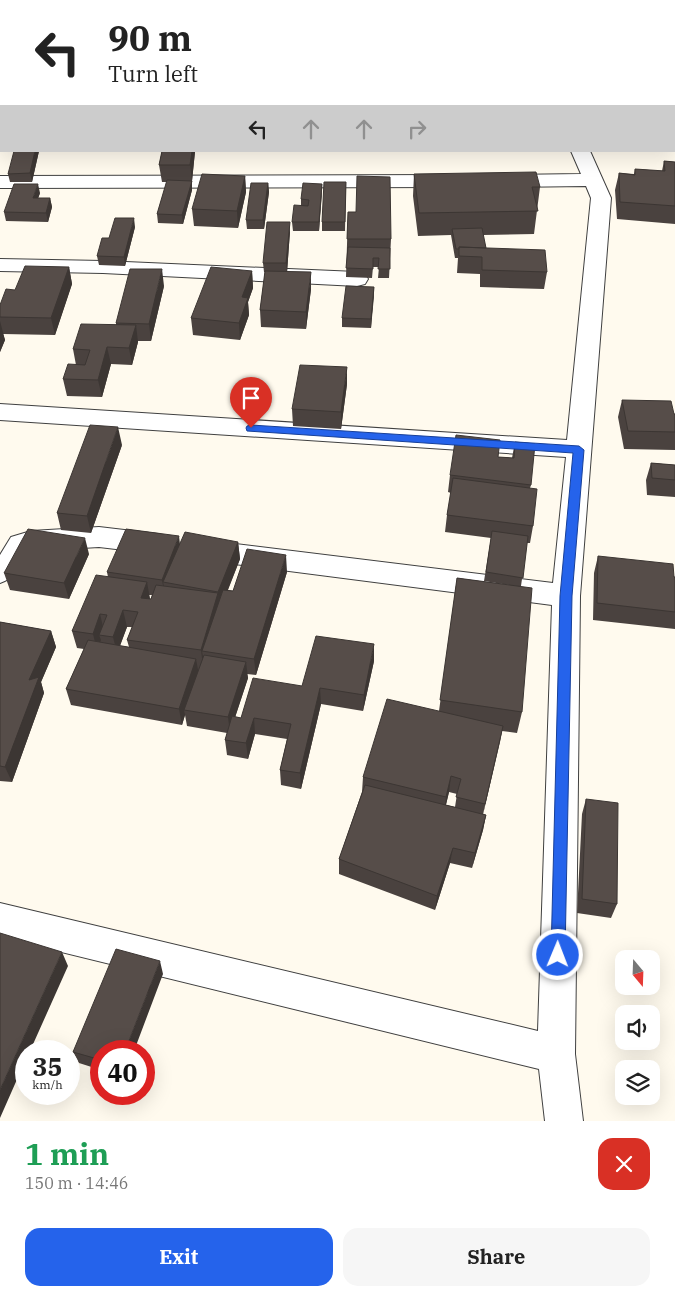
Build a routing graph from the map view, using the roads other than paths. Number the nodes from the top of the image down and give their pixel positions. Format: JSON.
{"nodes":[{"id":1,"x":580,"y":152,"type":"edge"},
{"id":2,"x":593,"y":180,"type":"junction"},
{"id":3,"x":0,"y":182,"type":"edge"},
{"id":4,"x":0,"y":265,"type":"edge"},
{"id":5,"x":356,"y":279,"type":"edge"},
{"id":6,"x":0,"y":412,"type":"edge"},
{"id":7,"x":579,"y":450,"type":"junction"},
{"id":8,"x":0,"y":572,"type":"edge"},
{"id":9,"x":566,"y":596,"type":"junction"},
{"id":10,"x":0,"y":920,"type":"edge"},
{"id":11,"x":556,"y":1054,"type":"junction"},
{"id":12,"x":564,"y":1121,"type":"edge"}],
"edges":[{"from":1,"to":2,"type":"street"},
{"from":2,"to":3,"type":"street"},
{"from":2,"to":7,"type":"street"},
{"from":4,"to":5,"type":"street"},
{"from":6,"to":7,"type":"street"},
{"from":7,"to":9,"type":"street"},
{"from":8,"to":9,"type":"street"},
{"from":9,"to":11,"type":"street"},
{"from":10,"to":11,"type":"street"},
{"from":11,"to":12,"type":"street"}]}
